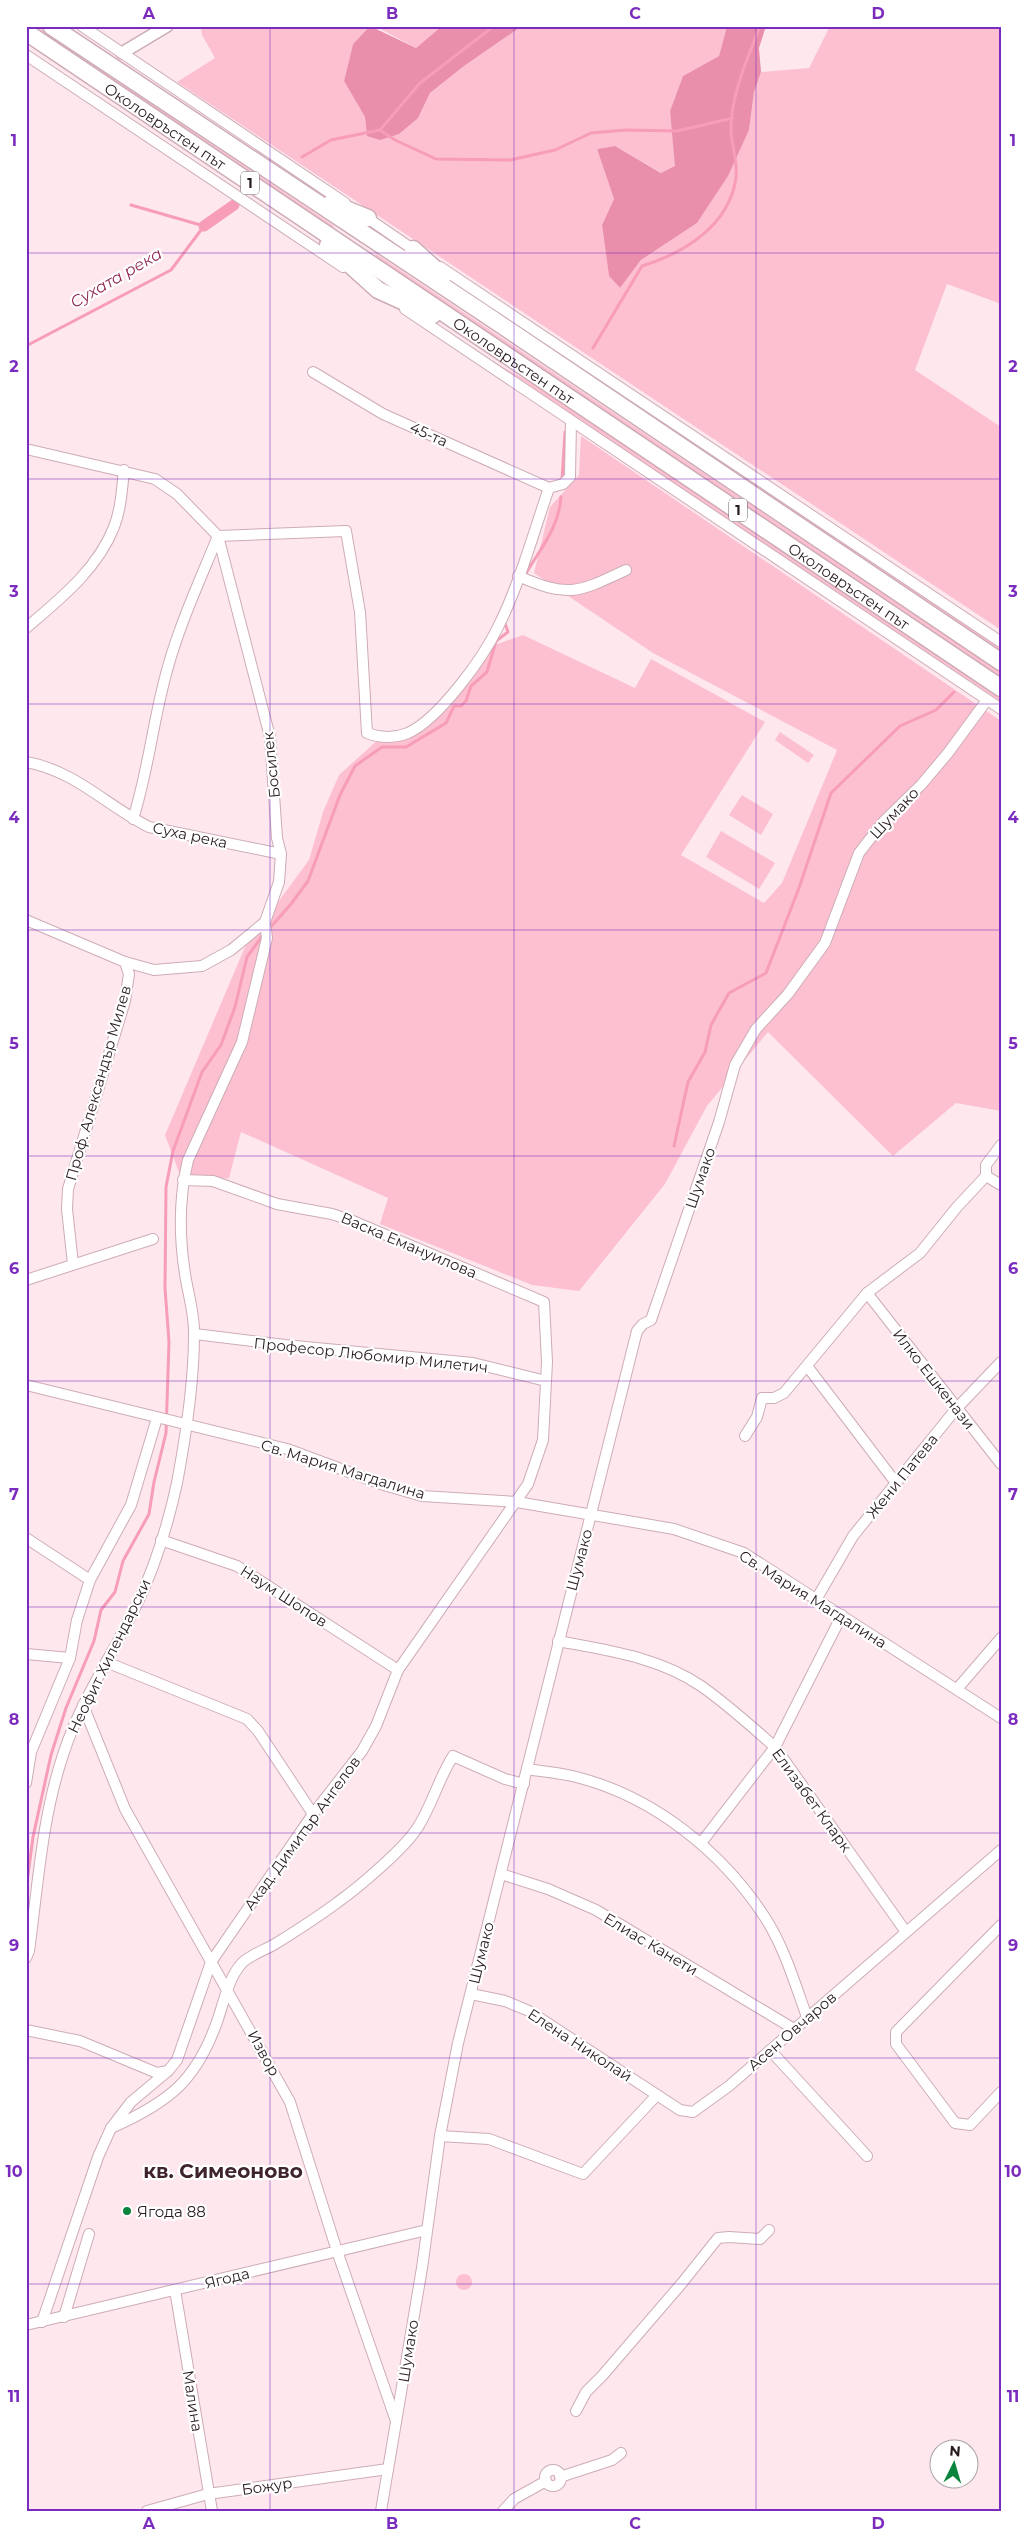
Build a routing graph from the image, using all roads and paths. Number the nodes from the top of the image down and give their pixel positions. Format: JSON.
{"nodes":[{"id":1,"x":51,"y":26,"type":"edge"},
{"id":2,"x":82,"y":26,"type":"edge"},
{"id":3,"x":167,"y":26,"type":"edge"},
{"id":4,"x":26,"y":32,"type":"edge"},
{"id":5,"x":122,"y":53,"type":"junction"},
{"id":6,"x":26,"y":55,"type":"edge"},
{"id":7,"x":295,"y":188,"type":"junction"},
{"id":8,"x":284,"y":206,"type":"junction"},
{"id":9,"x":368,"y":218,"type":"junction"},
{"id":10,"x":413,"y":249,"type":"junction"},
{"id":11,"x":378,"y":290,"type":"junction"},
{"id":12,"x":485,"y":314,"type":"junction"},
{"id":13,"x":474,"y":334,"type":"junction"},
{"id":14,"x":313,"y":372,"type":"dead end"},
{"id":15,"x":570,"y":420,"type":"junction"},
{"id":16,"x":26,"y":449,"type":"edge"},
{"id":17,"x":124,"y":470,"type":"junction"},
{"id":18,"x":549,"y":488,"type":"junction"},
{"id":19,"x":218,"y":536,"type":"junction"},
{"id":20,"x":626,"y":570,"type":"dead end"},
{"id":21,"x":518,"y":576,"type":"junction"},
{"id":22,"x":26,"y":628,"type":"edge"},
{"id":23,"x":1001,"y":642,"type":"edge"},
{"id":24,"x":1001,"y":662,"type":"edge"},
{"id":25,"x":1001,"y":688,"type":"edge"},
{"id":26,"x":987,"y":700,"type":"junction"},
{"id":27,"x":1001,"y":709,"type":"edge"},
{"id":28,"x":26,"y":762,"type":"edge"},
{"id":29,"x":133,"y":819,"type":"junction"},
{"id":30,"x":281,"y":854,"type":"junction"},
{"id":31,"x":26,"y":920,"type":"edge"},
{"id":32,"x":265,"y":922,"type":"junction"},
{"id":33,"x":125,"y":962,"type":"junction"},
{"id":34,"x":1001,"y":1145,"type":"edge"},
{"id":35,"x":986,"y":1176,"type":"junction"},
{"id":36,"x":183,"y":1180,"type":"junction"},
{"id":37,"x":1001,"y":1185,"type":"edge"},
{"id":38,"x":153,"y":1238,"type":"dead end"},
{"id":39,"x":72,"y":1264,"type":"junction"},
{"id":40,"x":26,"y":1280,"type":"edge"},
{"id":41,"x":867,"y":1292,"type":"junction"},
{"id":42,"x":544,"y":1302,"type":"joint"},
{"id":43,"x":194,"y":1334,"type":"junction"},
{"id":44,"x":1001,"y":1362,"type":"edge"},
{"id":45,"x":808,"y":1366,"type":"junction"},
{"id":46,"x":546,"y":1381,"type":"junction"},
{"id":47,"x":26,"y":1385,"type":"edge"},
{"id":48,"x":956,"y":1409,"type":"junction"},
{"id":49,"x":157,"y":1418,"type":"junction"},
{"id":50,"x":186,"y":1425,"type":"junction"},
{"id":51,"x":745,"y":1436,"type":"dead end"},
{"id":52,"x":1001,"y":1464,"type":"edge"},
{"id":53,"x":896,"y":1483,"type":"junction"},
{"id":54,"x":517,"y":1502,"type":"junction"},
{"id":55,"x":592,"y":1513,"type":"junction"},
{"id":56,"x":26,"y":1538,"type":"edge"},
{"id":57,"x":161,"y":1540,"type":"junction"},
{"id":58,"x":90,"y":1580,"type":"junction"},
{"id":59,"x":817,"y":1598,"type":"junction"},
{"id":60,"x":842,"y":1614,"type":"junction"},
{"id":61,"x":1001,"y":1638,"type":"edge"},
{"id":62,"x":558,"y":1641,"type":"junction"},
{"id":63,"x":26,"y":1654,"type":"edge"},
{"id":64,"x":70,"y":1658,"type":"junction"},
{"id":65,"x":106,"y":1662,"type":"junction"},
{"id":66,"x":398,"y":1670,"type":"junction"},
{"id":67,"x":957,"y":1689,"type":"junction"},
{"id":68,"x":83,"y":1705,"type":"junction"},
{"id":69,"x":1001,"y":1718,"type":"edge"},
{"id":70,"x":775,"y":1747,"type":"junction"},
{"id":71,"x":527,"y":1769,"type":"junction"},
{"id":72,"x":26,"y":1783,"type":"edge"},
{"id":73,"x":524,"y":1784,"type":"junction"},
{"id":74,"x":313,"y":1814,"type":"junction"},
{"id":75,"x":701,"y":1843,"type":"junction"},
{"id":76,"x":1001,"y":1850,"type":"edge"},
{"id":77,"x":501,"y":1874,"type":"junction"},
{"id":78,"x":1001,"y":1925,"type":"edge"},
{"id":79,"x":906,"y":1932,"type":"junction"},
{"id":80,"x":26,"y":1958,"type":"edge"},
{"id":81,"x":211,"y":1962,"type":"junction"},
{"id":82,"x":228,"y":1989,"type":"junction"},
{"id":83,"x":471,"y":1994,"type":"junction"},
{"id":84,"x":807,"y":2018,"type":"junction"},
{"id":85,"x":794,"y":2029,"type":"junction"},
{"id":86,"x":26,"y":2030,"type":"edge"},
{"id":87,"x":770,"y":2050,"type":"junction"},
{"id":88,"x":168,"y":2071,"type":"junction"},
{"id":89,"x":1001,"y":2092,"type":"edge"},
{"id":90,"x":657,"y":2095,"type":"junction"},
{"id":91,"x":111,"y":2128,"type":"junction"},
{"id":92,"x":440,"y":2136,"type":"junction"},
{"id":93,"x":867,"y":2156,"type":"dead end"},
{"id":94,"x":427,"y":2230,"type":"junction"},
{"id":95,"x":769,"y":2230,"type":"dead end"},
{"id":96,"x":88,"y":2234,"type":"dead end"},
{"id":97,"x":337,"y":2251,"type":"junction"},
{"id":98,"x":175,"y":2290,"type":"junction"},
{"id":99,"x":64,"y":2317,"type":"junction"},
{"id":100,"x":42,"y":2322,"type":"junction"},
{"id":101,"x":26,"y":2325,"type":"edge"},
{"id":102,"x":576,"y":2411,"type":"dead end"},
{"id":103,"x":396,"y":2422,"type":"junction"},
{"id":104,"x":621,"y":2453,"type":"dead end"},
{"id":105,"x":388,"y":2469,"type":"junction"},
{"id":106,"x":208,"y":2494,"type":"junction"},
{"id":107,"x":147,"y":2511,"type":"edge"},
{"id":108,"x":212,"y":2511,"type":"edge"},
{"id":109,"x":381,"y":2511,"type":"edge"},
{"id":110,"x":503,"y":2511,"type":"edge"}],
"edges":[{"from":1,"to":7,"type":"highway","name":"Околовръстен път","number":"1"},
{"from":2,"to":5,"type":"street"},
{"from":3,"to":5,"type":"street"},
{"from":4,"to":8,"type":"highway","name":"Околовръстен път","number":"1"},
{"from":5,"to":9,"type":"street"},
{"from":6,"to":11,"type":"street"},
{"from":7,"to":9,"type":"highway"},
{"from":7,"to":12,"type":"highway","name":"Околовръстен път","number":"1"},
{"from":8,"to":11,"type":"highway"},
{"from":8,"to":13,"type":"highway","name":"Околовръстен път","number":"1"},
{"from":9,"to":10,"type":"street"},
{"from":10,"to":12,"type":"highway"},
{"from":10,"to":23,"type":"street"},
{"from":11,"to":13,"type":"highway"},
{"from":11,"to":15,"type":"street"},
{"from":12,"to":24,"type":"highway","name":"Околовръстен път","number":"1"},
{"from":13,"to":25,"type":"highway","name":"Околовръстен път","number":"1"},
{"from":14,"to":18,"type":"street","name":"45-та"},
{"from":15,"to":18,"type":"street"},
{"from":15,"to":26,"type":"street"},
{"from":16,"to":17,"type":"street","name":"Босилек"},
{"from":17,"to":19,"type":"street","name":"Босилек"},
{"from":17,"to":22,"type":"street"},
{"from":18,"to":21,"type":"street"},
{"from":19,"to":21,"type":"street"},
{"from":19,"to":29,"type":"street"},
{"from":19,"to":30,"type":"street","name":"Босилек"},
{"from":20,"to":21,"type":"street"},
{"from":26,"to":27,"type":"street"},
{"from":26,"to":55,"type":"street","name":"Шумако"},
{"from":28,"to":29,"type":"street","name":"Суха река"},
{"from":29,"to":30,"type":"street","name":"Суха река"},
{"from":30,"to":32,"type":"street","name":"Босилек"},
{"from":31,"to":33,"type":"street"},
{"from":32,"to":33,"type":"street"},
{"from":32,"to":36,"type":"street","name":"Неофит Хилендарски"},
{"from":33,"to":39,"type":"street","name":"Проф. Александър Милев"},
{"from":34,"to":35,"type":"street"},
{"from":35,"to":37,"type":"street"},
{"from":35,"to":41,"type":"street"},
{"from":36,"to":42,"type":"street","name":"Васка Емануилова"},
{"from":36,"to":43,"type":"street","name":"Неофит Хилендарски"},
{"from":38,"to":39,"type":"street"},
{"from":39,"to":40,"type":"street"},
{"from":41,"to":45,"type":"street"},
{"from":41,"to":48,"type":"street","name":"Илко Ешкенази"},
{"from":42,"to":46,"type":"street","name":"Акад. Димитър Ангелов"},
{"from":43,"to":46,"type":"street","name":"Професор Любомир Милетич"},
{"from":43,"to":50,"type":"street","name":"Неофит Хилендарски"},
{"from":44,"to":48,"type":"street","name":"Жени Патева"},
{"from":45,"to":51,"type":"street"},
{"from":45,"to":53,"type":"street"},
{"from":46,"to":54,"type":"street","name":"Акад. Димитър Ангелов"},
{"from":47,"to":49,"type":"street","name":"Св. Мария Магдалина"},
{"from":48,"to":52,"type":"street","name":"Илко Ешкенази"},
{"from":48,"to":53,"type":"street","name":"Жени Патева"},
{"from":49,"to":50,"type":"street","name":"Св. Мария Магдалина"},
{"from":49,"to":58,"type":"street","name":"Неофит Хилендарски"},
{"from":50,"to":54,"type":"street","name":"Св. Мария Магдалина"},
{"from":50,"to":57,"type":"street","name":"Неофит Хилендарски"},
{"from":53,"to":59,"type":"street","name":"Жени Патева"},
{"from":54,"to":55,"type":"street","name":"Св. Мария Магдалина"},
{"from":54,"to":66,"type":"street","name":"Акад. Димитър Ангелов"},
{"from":55,"to":59,"type":"street","name":"Св. Мария Магдалина"},
{"from":55,"to":62,"type":"street","name":"Шумако"},
{"from":56,"to":58,"type":"street"},
{"from":57,"to":65,"type":"street","name":"Неофит Хилендарски"},
{"from":57,"to":66,"type":"street","name":"Наум Шопов"},
{"from":58,"to":64,"type":"street","name":"Неофит Хилендарски"},
{"from":59,"to":60,"type":"street","name":"Св. Мария Магдалина"},
{"from":60,"to":67,"type":"street","name":"Св. Мария Магдалина"},
{"from":60,"to":70,"type":"street"},
{"from":61,"to":67,"type":"street"},
{"from":62,"to":70,"type":"street","name":"Елизабет Кларк"},
{"from":62,"to":71,"type":"street","name":"Шумако"},
{"from":63,"to":64,"type":"street"},
{"from":64,"to":72,"type":"street","name":"Неофит Хилендарски"},
{"from":65,"to":68,"type":"street","name":"Неофит Хилендарски"},
{"from":65,"to":74,"type":"street"},
{"from":66,"to":74,"type":"street","name":"Акад. Димитър Ангелов"},
{"from":67,"to":69,"type":"street","name":"Св. Мария Магдалина"},
{"from":68,"to":80,"type":"street","name":"Неофит Хилендарски"},
{"from":68,"to":81,"type":"street","name":"Извор"},
{"from":70,"to":75,"type":"street"},
{"from":70,"to":79,"type":"street","name":"Елизабет Кларк"},
{"from":71,"to":73,"type":"street","name":"Шумако"},
{"from":71,"to":75,"type":"street"},
{"from":73,"to":77,"type":"street","name":"Шумако"},
{"from":73,"to":82,"type":"street"},
{"from":74,"to":81,"type":"street","name":"Акад. Димитър Ангелов"},
{"from":75,"to":84,"type":"street"},
{"from":76,"to":79,"type":"street","name":"Асен Овчаров"},
{"from":77,"to":83,"type":"street","name":"Шумако"},
{"from":77,"to":85,"type":"street","name":"Елиас Канети"},
{"from":78,"to":89,"type":"street"},
{"from":79,"to":84,"type":"street","name":"Асен Овчаров"},
{"from":81,"to":82,"type":"street","name":"Извор"},
{"from":81,"to":88,"type":"street","name":"Акад. Димитър Ангелов"},
{"from":82,"to":91,"type":"street"},
{"from":82,"to":97,"type":"street","name":"Извор"},
{"from":83,"to":90,"type":"street","name":"Елена Николай"},
{"from":83,"to":92,"type":"street","name":"Шумако"},
{"from":84,"to":85,"type":"street","name":"Асен Овчаров"},
{"from":85,"to":87,"type":"street","name":"Асен Овчаров"},
{"from":86,"to":88,"type":"street"},
{"from":87,"to":90,"type":"street","name":"Асен Овчаров"},
{"from":87,"to":93,"type":"street"},
{"from":88,"to":91,"type":"street","name":"Акад. Димитър Ангелов"},
{"from":90,"to":92,"type":"street"},
{"from":91,"to":100,"type":"street","name":"Акад. Димитър Ангелов"},
{"from":92,"to":94,"type":"street","name":"Шумако"},
{"from":94,"to":97,"type":"street","name":"Ягода"},
{"from":94,"to":103,"type":"street","name":"Шумако"},
{"from":95,"to":102,"type":"street"},
{"from":96,"to":99,"type":"street"},
{"from":97,"to":98,"type":"street","name":"Ягода"},
{"from":97,"to":103,"type":"street","name":"Извор"},
{"from":98,"to":99,"type":"street","name":"Ягода"},
{"from":98,"to":106,"type":"street","name":"Малина"},
{"from":99,"to":100,"type":"street","name":"Ягода"},
{"from":100,"to":101,"type":"street","name":"Ягода"},
{"from":103,"to":105,"type":"street","name":"Шумако"},
{"from":104,"to":110,"type":"street"},
{"from":105,"to":106,"type":"street","name":"Божур"},
{"from":105,"to":109,"type":"street","name":"Шумако"},
{"from":106,"to":107,"type":"street","name":"Божур"},
{"from":106,"to":108,"type":"street","name":"Малина"}]}
